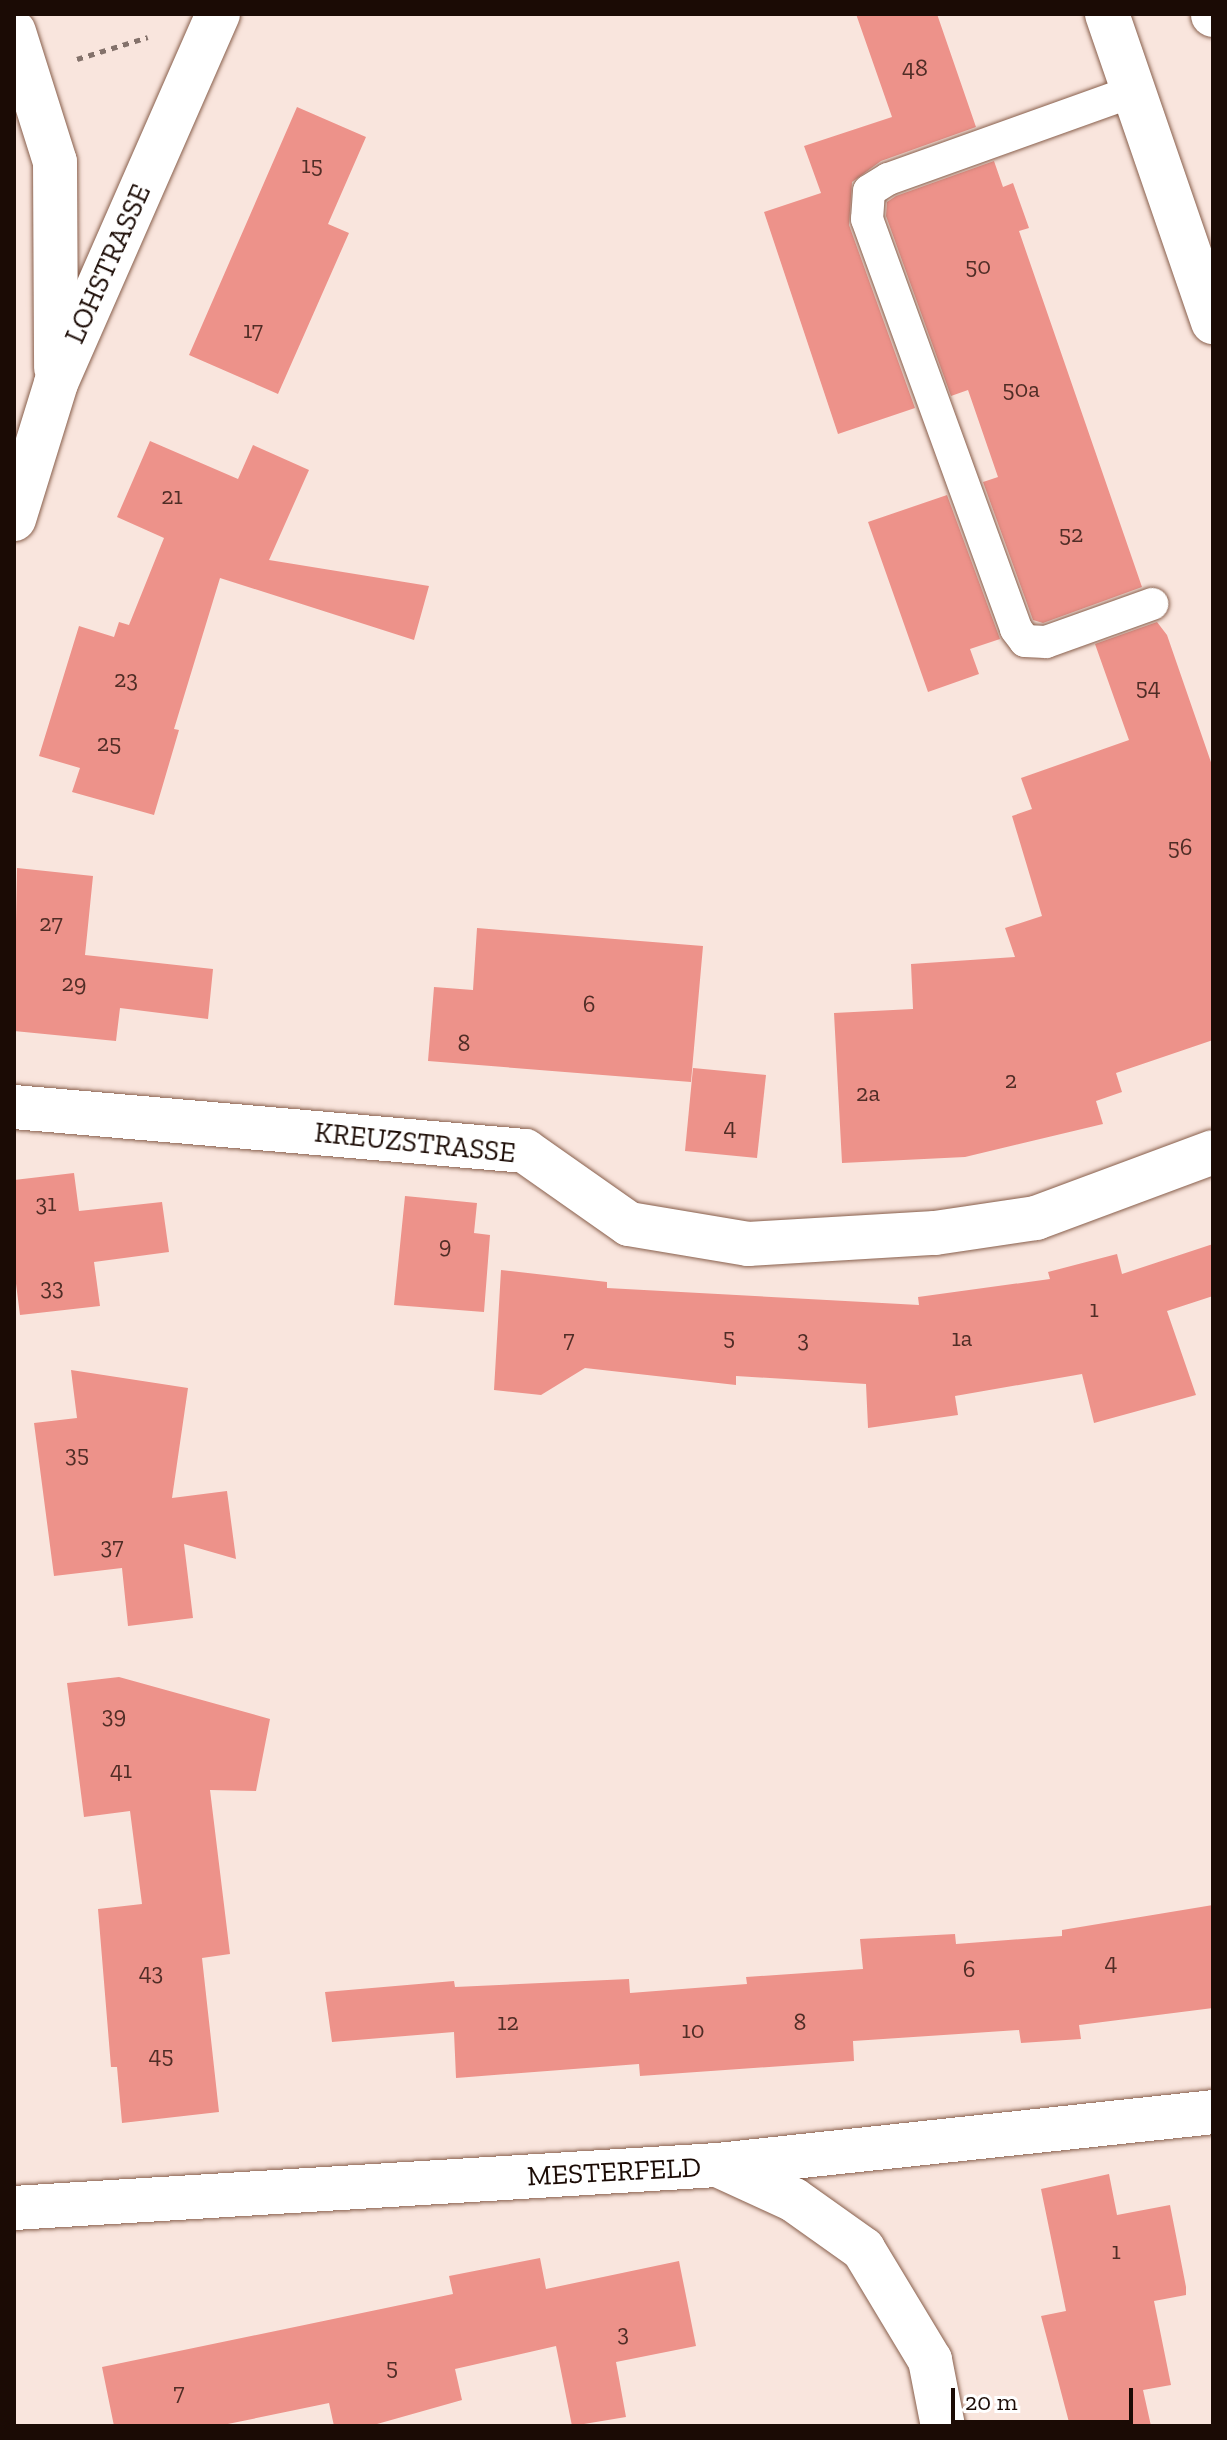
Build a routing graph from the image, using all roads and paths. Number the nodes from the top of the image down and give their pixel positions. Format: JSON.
{"nodes":[{"id":1,"x":1107,"y":14,"type":"edge"},
{"id":2,"x":218,"y":15,"type":"edge"},
{"id":3,"x":14,"y":32,"type":"edge"},
{"id":4,"x":27,"y":74,"type":"junction"},
{"id":5,"x":1134,"y":91,"type":"junction"},
{"id":6,"x":1213,"y":322,"type":"edge"},
{"id":7,"x":56,"y":383,"type":"junction"},
{"id":8,"x":14,"y":519,"type":"edge"},
{"id":9,"x":1152,"y":604,"type":"dead end"},
{"id":10,"x":14,"y":1107,"type":"edge"},
{"id":11,"x":1213,"y":1152,"type":"edge"},
{"id":12,"x":1213,"y":2112,"type":"edge"},
{"id":13,"x":718,"y":2165,"type":"junction"},
{"id":14,"x":14,"y":2208,"type":"edge"},
{"id":15,"x":943,"y":2426,"type":"edge"}],
"edges":[{"from":1,"to":5,"type":"street"},
{"from":2,"to":4,"type":"path"},
{"from":2,"to":7,"type":"street","name":"LOHSTRASSE"},
{"from":3,"to":4,"type":"street"},
{"from":4,"to":7,"type":"street"},
{"from":5,"to":6,"type":"street"},
{"from":5,"to":9,"type":"lane"},
{"from":7,"to":8,"type":"street","name":"LOHSTRASSE"},
{"from":10,"to":11,"type":"street","name":"KREUZSTRASSE"},
{"from":12,"to":13,"type":"street","name":"MESTERFELD"},
{"from":13,"to":14,"type":"street","name":"MESTERFELD"},
{"from":13,"to":15,"type":"street"}]}
